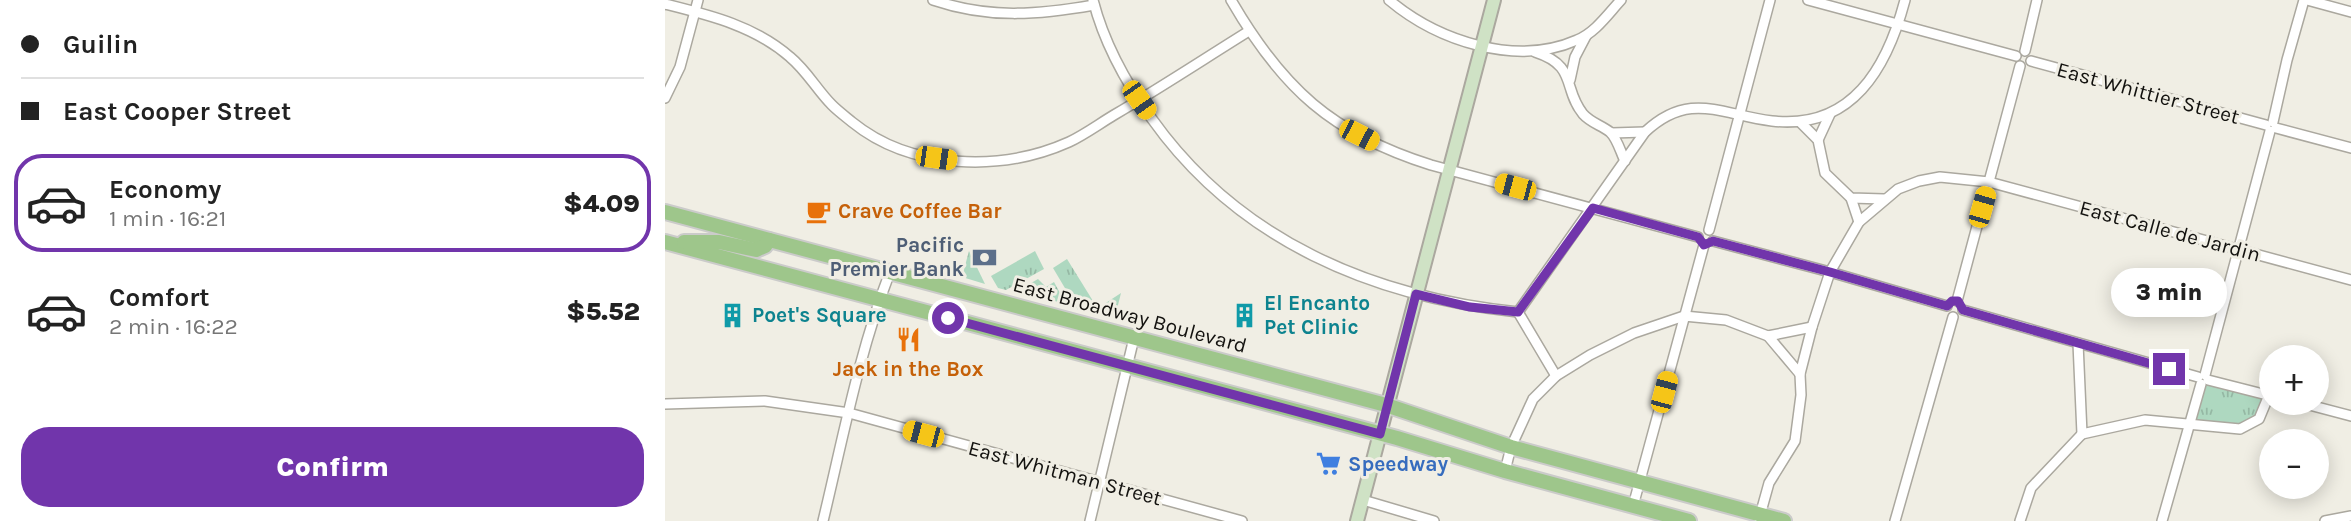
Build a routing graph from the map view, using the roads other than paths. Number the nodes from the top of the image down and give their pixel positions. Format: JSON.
{"nodes":[{"id":1,"x":698,"y":0,"type":"edge"},
{"id":2,"x":933,"y":0,"type":"edge"},
{"id":3,"x":1231,"y":0,"type":"edge"},
{"id":4,"x":1389,"y":0,"type":"edge"},
{"id":5,"x":1494,"y":0,"type":"edge"},
{"id":6,"x":1621,"y":0,"type":"edge"},
{"id":7,"x":1770,"y":0,"type":"edge"},
{"id":8,"x":1808,"y":0,"type":"edge"},
{"id":9,"x":1905,"y":0,"type":"edge"},
{"id":10,"x":2037,"y":0,"type":"edge"},
{"id":11,"x":2306,"y":0,"type":"edge"},
{"id":12,"x":1094,"y":3,"type":"edge"},
{"id":13,"x":665,"y":4,"type":"edge"},
{"id":14,"x":695,"y":12,"type":"junction"},
{"id":15,"x":2351,"y":12,"type":"edge"},
{"id":16,"x":1898,"y":24,"type":"junction"},
{"id":17,"x":1249,"y":31,"type":"junction"},
{"id":18,"x":1586,"y":36,"type":"junction"},
{"id":19,"x":1482,"y":46,"type":"junction"},
{"id":20,"x":1529,"y":50,"type":"junction"},
{"id":21,"x":2025,"y":51,"type":"junction"},
{"id":22,"x":2018,"y":61,"type":"junction"},
{"id":23,"x":2031,"y":61,"type":"junction"},
{"id":24,"x":1570,"y":80,"type":"junction"},
{"id":25,"x":665,"y":98,"type":"edge"},
{"id":26,"x":1139,"y":100,"type":"junction"},
{"id":27,"x":1739,"y":113,"type":"junction"},
{"id":28,"x":1830,"y":114,"type":"junction"},
{"id":29,"x":1800,"y":122,"type":"junction"},
{"id":30,"x":2271,"y":126,"type":"junction"},
{"id":31,"x":1645,"y":132,"type":"junction"},
{"id":32,"x":1612,"y":133,"type":"junction"},
{"id":33,"x":1818,"y":139,"type":"junction"},
{"id":34,"x":2351,"y":148,"type":"edge"},
{"id":35,"x":1625,"y":161,"type":"junction"},
{"id":36,"x":1448,"y":169,"type":"junction"},
{"id":37,"x":1989,"y":182,"type":"junction"},
{"id":38,"x":1851,"y":198,"type":"junction"},
{"id":39,"x":1884,"y":199,"type":"junction"},
{"id":40,"x":1593,"y":208,"type":"junction"},
{"id":41,"x":665,"y":212,"type":"edge"},
{"id":42,"x":1859,"y":222,"type":"junction"},
{"id":43,"x":769,"y":240,"type":"junction"},
{"id":44,"x":1705,"y":241,"type":"junction"},
{"id":45,"x":665,"y":242,"type":"edge"},
{"id":46,"x":2240,"y":250,"type":"junction"},
{"id":47,"x":890,"y":272,"type":"junction"},
{"id":48,"x":1830,"y":272,"type":"junction"},
{"id":49,"x":2351,"y":280,"type":"edge"},
{"id":50,"x":1416,"y":294,"type":"junction"},
{"id":51,"x":879,"y":300,"type":"junction"},
{"id":52,"x":1957,"y":301,"type":"junction"},
{"id":53,"x":1947,"y":306,"type":"junction"},
{"id":54,"x":1963,"y":310,"type":"junction"},
{"id":55,"x":1518,"y":312,"type":"junction"},
{"id":56,"x":1684,"y":316,"type":"junction"},
{"id":57,"x":1953,"y":317,"type":"junction"},
{"id":58,"x":1811,"y":327,"type":"junction"},
{"id":59,"x":1768,"y":336,"type":"junction"},
{"id":60,"x":1134,"y":338,"type":"junction"},
{"id":61,"x":2078,"y":343,"type":"junction"},
{"id":62,"x":1127,"y":366,"type":"junction"},
{"id":63,"x":1800,"y":374,"type":"junction"},
{"id":64,"x":1556,"y":376,"type":"junction"},
{"id":65,"x":2203,"y":379,"type":"junction"},
{"id":66,"x":2259,"y":392,"type":"edge"},
{"id":67,"x":665,"y":404,"type":"edge"},
{"id":68,"x":1386,"y":405,"type":"junction"},
{"id":69,"x":2329,"y":410,"type":"edge"},
{"id":70,"x":849,"y":413,"type":"junction"},
{"id":71,"x":2261,"y":415,"type":"edge"},
{"id":72,"x":2351,"y":416,"type":"edge"},
{"id":73,"x":2189,"y":424,"type":"junction"},
{"id":74,"x":1380,"y":434,"type":"junction"},
{"id":75,"x":2082,"y":434,"type":"junction"},
{"id":76,"x":1511,"y":447,"type":"junction"},
{"id":77,"x":1506,"y":471,"type":"junction"},
{"id":78,"x":1100,"y":482,"type":"junction"},
{"id":79,"x":1640,"y":482,"type":"junction"},
{"id":80,"x":1363,"y":500,"type":"junction"},
{"id":81,"x":1633,"y":506,"type":"junction"},
{"id":82,"x":2351,"y":516,"type":"edge"},
{"id":83,"x":1759,"y":518,"type":"edge"},
{"id":84,"x":823,"y":521,"type":"edge"},
{"id":85,"x":1090,"y":521,"type":"edge"},
{"id":86,"x":1242,"y":521,"type":"edge"},
{"id":87,"x":1357,"y":521,"type":"edge"},
{"id":88,"x":1434,"y":521,"type":"edge"},
{"id":89,"x":1689,"y":521,"type":"edge"},
{"id":90,"x":1784,"y":521,"type":"edge"},
{"id":91,"x":1895,"y":521,"type":"edge"},
{"id":92,"x":2020,"y":521,"type":"edge"},
{"id":93,"x":2162,"y":521,"type":"edge"},
{"id":94,"x":2325,"y":521,"type":"edge"}],
"edges":[{"from":1,"to":14,"type":"street"},
{"from":2,"to":12,"type":"street"},
{"from":3,"to":17,"type":"street"},
{"from":4,"to":19,"type":"street"},
{"from":5,"to":19,"type":"street"},
{"from":6,"to":18,"type":"street"},
{"from":7,"to":27,"type":"street"},
{"from":8,"to":16,"type":"street"},
{"from":9,"to":16,"type":"street"},
{"from":10,"to":21,"type":"street"},
{"from":11,"to":15,"type":"street"},
{"from":11,"to":30,"type":"street"},
{"from":12,"to":26,"type":"street"},
{"from":13,"to":14,"type":"street"},
{"from":14,"to":25,"type":"street"},
{"from":14,"to":26,"type":"street"},
{"from":16,"to":22,"type":"street"},
{"from":16,"to":28,"type":"street"},
{"from":17,"to":26,"type":"street"},
{"from":17,"to":36,"type":"street"},
{"from":18,"to":20,"type":"street"},
{"from":18,"to":24,"type":"street"},
{"from":19,"to":20,"type":"street"},
{"from":19,"to":36,"type":"street"},
{"from":20,"to":24,"type":"street"},
{"from":21,"to":22,"type":"street"},
{"from":21,"to":23,"type":"street"},
{"from":22,"to":23,"type":"street"},
{"from":22,"to":37,"type":"street"},
{"from":23,"to":30,"type":"street","name":"East Whittier Street"},
{"from":24,"to":32,"type":"street"},
{"from":26,"to":50,"type":"street"},
{"from":27,"to":29,"type":"street"},
{"from":27,"to":31,"type":"street"},
{"from":27,"to":44,"type":"street"},
{"from":28,"to":29,"type":"street"},
{"from":28,"to":33,"type":"street"},
{"from":29,"to":33,"type":"street"},
{"from":30,"to":34,"type":"street","name":"East Whittier Street"},
{"from":30,"to":46,"type":"street"},
{"from":31,"to":32,"type":"street"},
{"from":31,"to":35,"type":"street"},
{"from":32,"to":35,"type":"street"},
{"from":33,"to":38,"type":"street"},
{"from":35,"to":40,"type":"street"},
{"from":36,"to":40,"type":"street"},
{"from":36,"to":50,"type":"street"},
{"from":37,"to":39,"type":"street","name":"East Calle de Jardin"},
{"from":37,"to":46,"type":"street","name":"East Calle de Jardin"},
{"from":37,"to":52,"type":"street"},
{"from":38,"to":39,"type":"street"},
{"from":38,"to":42,"type":"street"},
{"from":39,"to":42,"type":"street"},
{"from":40,"to":44,"type":"street"},
{"from":40,"to":55,"type":"street"},
{"from":41,"to":43,"type":"main road","name":"East Broadway Boulevard"},
{"from":42,"to":48,"type":"street"},
{"from":43,"to":45,"type":"main road"},
{"from":43,"to":47,"type":"main road","name":"East Broadway Boulevard"},
{"from":44,"to":48,"type":"street"},
{"from":44,"to":56,"type":"street"},
{"from":45,"to":51,"type":"main road"},
{"from":46,"to":49,"type":"street","name":"East Calle de Jardin"},
{"from":46,"to":65,"type":"street"},
{"from":47,"to":51,"type":"street"},
{"from":47,"to":60,"type":"main road","name":"East Broadway Boulevard"},
{"from":48,"to":53,"type":"street"},
{"from":48,"to":58,"type":"street"},
{"from":50,"to":55,"type":"street"},
{"from":50,"to":68,"type":"street"},
{"from":51,"to":62,"type":"main road"},
{"from":51,"to":70,"type":"street"},
{"from":52,"to":53,"type":"street"},
{"from":52,"to":54,"type":"street"},
{"from":53,"to":57,"type":"street"},
{"from":54,"to":57,"type":"street"},
{"from":54,"to":61,"type":"street"},
{"from":55,"to":64,"type":"street"},
{"from":56,"to":59,"type":"street"},
{"from":56,"to":64,"type":"street"},
{"from":56,"to":79,"type":"street"},
{"from":57,"to":91,"type":"street"},
{"from":58,"to":59,"type":"street"},
{"from":58,"to":63,"type":"street"},
{"from":59,"to":63,"type":"street"},
{"from":60,"to":62,"type":"street"},
{"from":60,"to":68,"type":"main road","name":"East Broadway Boulevard"},
{"from":61,"to":65,"type":"street"},
{"from":61,"to":75,"type":"street"},
{"from":62,"to":74,"type":"main road"},
{"from":62,"to":78,"type":"street"},
{"from":63,"to":83,"type":"street"},
{"from":64,"to":76,"type":"street"},
{"from":65,"to":66,"type":"street"},
{"from":65,"to":73,"type":"street"},
{"from":67,"to":70,"type":"street","name":"East Whitman Street"},
{"from":68,"to":74,"type":"street"},
{"from":68,"to":76,"type":"main road","name":"East Broadway Boulevard"},
{"from":69,"to":72,"type":"street"},
{"from":70,"to":78,"type":"street","name":"East Whitman Street"},
{"from":70,"to":84,"type":"street"},
{"from":71,"to":73,"type":"street"},
{"from":73,"to":75,"type":"street"},
{"from":73,"to":93,"type":"street"},
{"from":74,"to":77,"type":"main road"},
{"from":74,"to":80,"type":"street"},
{"from":75,"to":92,"type":"street"},
{"from":76,"to":77,"type":"street"},
{"from":76,"to":79,"type":"main road","name":"East Broadway Boulevard"},
{"from":77,"to":81,"type":"main road"},
{"from":78,"to":85,"type":"street"},
{"from":78,"to":86,"type":"street","name":"East Whitman Street"},
{"from":79,"to":81,"type":"street"},
{"from":79,"to":83,"type":"main road","name":"East Broadway Boulevard"},
{"from":80,"to":87,"type":"street"},
{"from":80,"to":88,"type":"street"},
{"from":81,"to":89,"type":"main road"},
{"from":82,"to":94,"type":"street"},
{"from":83,"to":90,"type":"main road","name":"East Broadway Boulevard"}]}
